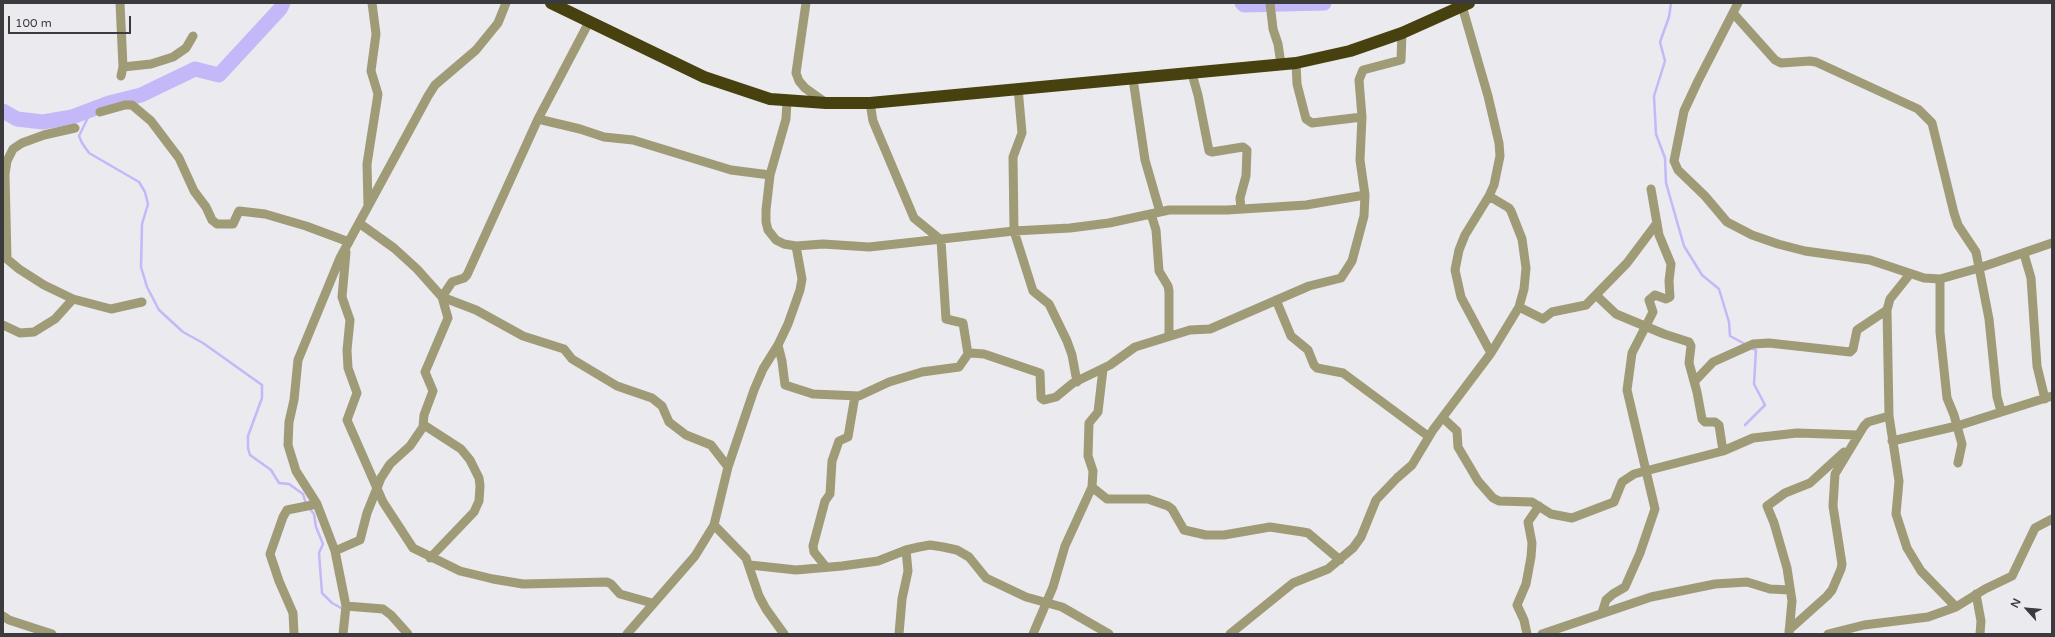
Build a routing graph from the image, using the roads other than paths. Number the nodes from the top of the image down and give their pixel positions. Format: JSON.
{"nodes":[{"id":1,"x":120,"y":3,"type":"edge"},
{"id":2,"x":372,"y":3,"type":"edge"},
{"id":3,"x":506,"y":3,"type":"edge"},
{"id":4,"x":551,"y":3,"type":"edge"},
{"id":5,"x":806,"y":3,"type":"edge"},
{"id":6,"x":1270,"y":3,"type":"edge"},
{"id":7,"x":1738,"y":3,"type":"edge"},
{"id":8,"x":1465,"y":5,"type":"edge"},
{"id":9,"x":1733,"y":13,"type":"junction"},
{"id":10,"x":589,"y":22,"type":"junction"},
{"id":11,"x":1402,"y":32,"type":"junction"},
{"id":12,"x":193,"y":36,"type":"dead end"},
{"id":13,"x":1296,"y":63,"type":"junction"},
{"id":14,"x":1281,"y":64,"type":"junction"},
{"id":15,"x":1192,"y":74,"type":"junction"},
{"id":16,"x":1133,"y":79,"type":"junction"},
{"id":17,"x":1018,"y":88,"type":"junction"},
{"id":18,"x":787,"y":102,"type":"junction"},
{"id":19,"x":826,"y":103,"type":"junction"},
{"id":20,"x":870,"y":104,"type":"junction"},
{"id":21,"x":100,"y":112,"type":"dead end"},
{"id":22,"x":1362,"y":117,"type":"junction"},
{"id":23,"x":538,"y":119,"type":"junction"},
{"id":24,"x":75,"y":128,"type":"dead end"},
{"id":25,"x":770,"y":175,"type":"junction"},
{"id":26,"x":1651,"y":189,"type":"dead end"},
{"id":27,"x":1365,"y":195,"type":"junction"},
{"id":28,"x":1489,"y":196,"type":"junction"},
{"id":29,"x":368,"y":207,"type":"junction"},
{"id":30,"x":1241,"y":209,"type":"junction"},
{"id":31,"x":1155,"y":213,"type":"junction"},
{"id":32,"x":360,"y":223,"type":"junction"},
{"id":33,"x":1657,"y":223,"type":"junction"},
{"id":34,"x":1014,"y":231,"type":"junction"},
{"id":35,"x":941,"y":240,"type":"junction"},
{"id":36,"x":2052,"y":243,"type":"edge"},
{"id":37,"x":348,"y":244,"type":"junction"},
{"id":38,"x":796,"y":246,"type":"junction"},
{"id":39,"x":2024,"y":254,"type":"junction"},
{"id":40,"x":1980,"y":268,"type":"junction"},
{"id":41,"x":1910,"y":274,"type":"junction"},
{"id":42,"x":1940,"y":279,"type":"junction"},
{"id":43,"x":1597,"y":296,"type":"junction"},
{"id":44,"x":442,"y":298,"type":"junction"},
{"id":45,"x":73,"y":299,"type":"junction"},
{"id":46,"x":1276,"y":300,"type":"junction"},
{"id":47,"x":142,"y":302,"type":"dead end"},
{"id":48,"x":1519,"y":307,"type":"junction"},
{"id":49,"x":1887,"y":310,"type":"junction"},
{"id":50,"x":3,"y":325,"type":"edge"},
{"id":51,"x":1645,"y":327,"type":"junction"},
{"id":52,"x":1169,"y":336,"type":"junction"},
{"id":53,"x":778,"y":345,"type":"junction"},
{"id":54,"x":1491,"y":353,"type":"junction"},
{"id":55,"x":968,"y":354,"type":"junction"},
{"id":56,"x":1103,"y":369,"type":"junction"},
{"id":57,"x":1695,"y":381,"type":"junction"},
{"id":58,"x":1077,"y":382,"type":"junction"},
{"id":59,"x":854,"y":396,"type":"junction"},
{"id":60,"x":2048,"y":397,"type":"edge"},
{"id":61,"x":2001,"y":412,"type":"junction"},
{"id":62,"x":1889,"y":416,"type":"junction"},
{"id":63,"x":1443,"y":418,"type":"junction"},
{"id":64,"x":424,"y":425,"type":"junction"},
{"id":65,"x":1957,"y":426,"type":"junction"},
{"id":66,"x":1857,"y":435,"type":"junction"},
{"id":67,"x":1428,"y":436,"type":"junction"},
{"id":68,"x":1892,"y":441,"type":"junction"},
{"id":69,"x":1851,"y":446,"type":"junction"},
{"id":70,"x":1723,"y":451,"type":"junction"},
{"id":71,"x":1958,"y":463,"type":"dead end"},
{"id":72,"x":728,"y":467,"type":"junction"},
{"id":73,"x":1646,"y":471,"type":"junction"},
{"id":74,"x":377,"y":487,"type":"junction"},
{"id":75,"x":1092,"y":487,"type":"junction"},
{"id":76,"x":317,"y":504,"type":"junction"},
{"id":77,"x":1539,"y":506,"type":"junction"},
{"id":78,"x":2052,"y":519,"type":"edge"},
{"id":79,"x":714,"y":525,"type":"junction"},
{"id":80,"x":906,"y":550,"type":"junction"},
{"id":81,"x":335,"y":551,"type":"junction"},
{"id":82,"x":430,"y":558,"type":"junction"},
{"id":83,"x":1340,"y":560,"type":"junction"},
{"id":84,"x":750,"y":565,"type":"junction"},
{"id":85,"x":826,"y":567,"type":"junction"},
{"id":86,"x":1790,"y":590,"type":"junction"},
{"id":87,"x":1976,"y":594,"type":"junction"},
{"id":88,"x":1046,"y":602,"type":"junction"},
{"id":89,"x":652,"y":603,"type":"junction"},
{"id":90,"x":346,"y":606,"type":"junction"},
{"id":91,"x":1956,"y":607,"type":"junction"},
{"id":92,"x":1602,"y":613,"type":"junction"},
{"id":93,"x":3,"y":616,"type":"edge"},
{"id":94,"x":1789,"y":632,"type":"edge"},
{"id":95,"x":52,"y":634,"type":"edge"},
{"id":96,"x":294,"y":634,"type":"edge"},
{"id":97,"x":343,"y":634,"type":"edge"},
{"id":98,"x":408,"y":634,"type":"edge"},
{"id":99,"x":627,"y":634,"type":"edge"},
{"id":100,"x":784,"y":634,"type":"edge"},
{"id":101,"x":899,"y":634,"type":"edge"},
{"id":102,"x":1034,"y":634,"type":"edge"},
{"id":103,"x":1109,"y":634,"type":"edge"},
{"id":104,"x":1230,"y":634,"type":"edge"},
{"id":105,"x":1527,"y":634,"type":"edge"},
{"id":106,"x":1542,"y":634,"type":"edge"},
{"id":107,"x":1828,"y":634,"type":"edge"},
{"id":108,"x":1980,"y":634,"type":"edge"}],
"edges":[{"from":1,"to":12,"type":"street"},
{"from":2,"to":29,"type":"street"},
{"from":3,"to":29,"type":"street"},
{"from":4,"to":10,"type":"highway"},
{"from":5,"to":19,"type":"street"},
{"from":6,"to":14,"type":"street"},
{"from":7,"to":9,"type":"street"},
{"from":8,"to":11,"type":"highway"},
{"from":8,"to":28,"type":"street"},
{"from":9,"to":40,"type":"street"},
{"from":9,"to":41,"type":"street"},
{"from":10,"to":18,"type":"highway"},
{"from":10,"to":23,"type":"street"},
{"from":11,"to":13,"type":"highway"},
{"from":11,"to":22,"type":"street"},
{"from":13,"to":14,"type":"highway"},
{"from":13,"to":22,"type":"street"},
{"from":14,"to":15,"type":"highway"},
{"from":15,"to":16,"type":"highway"},
{"from":15,"to":30,"type":"street"},
{"from":16,"to":17,"type":"highway"},
{"from":16,"to":31,"type":"street"},
{"from":17,"to":20,"type":"highway"},
{"from":17,"to":34,"type":"street"},
{"from":18,"to":19,"type":"highway"},
{"from":18,"to":25,"type":"street"},
{"from":19,"to":20,"type":"highway"},
{"from":20,"to":35,"type":"street"},
{"from":21,"to":37,"type":"street"},
{"from":22,"to":27,"type":"street"},
{"from":23,"to":25,"type":"street"},
{"from":23,"to":44,"type":"street"},
{"from":24,"to":45,"type":"street"},
{"from":25,"to":38,"type":"street"},
{"from":26,"to":33,"type":"street"},
{"from":27,"to":30,"type":"street"},
{"from":27,"to":46,"type":"street"},
{"from":28,"to":48,"type":"street"},
{"from":28,"to":54,"type":"street"},
{"from":29,"to":32,"type":"street"},
{"from":30,"to":31,"type":"street"},
{"from":31,"to":34,"type":"street"},
{"from":31,"to":52,"type":"street"},
{"from":32,"to":37,"type":"street"},
{"from":32,"to":44,"type":"street"},
{"from":33,"to":43,"type":"street"},
{"from":33,"to":51,"type":"street"},
{"from":34,"to":35,"type":"street"},
{"from":34,"to":58,"type":"street"},
{"from":35,"to":38,"type":"street"},
{"from":35,"to":55,"type":"street"},
{"from":36,"to":39,"type":"street"},
{"from":37,"to":74,"type":"street"},
{"from":37,"to":76,"type":"street"},
{"from":38,"to":53,"type":"street"},
{"from":39,"to":40,"type":"street"},
{"from":39,"to":60,"type":"street"},
{"from":40,"to":42,"type":"street"},
{"from":40,"to":61,"type":"street"},
{"from":41,"to":42,"type":"street"},
{"from":41,"to":49,"type":"street"},
{"from":42,"to":65,"type":"street"},
{"from":43,"to":48,"type":"street"},
{"from":43,"to":51,"type":"street"},
{"from":44,"to":64,"type":"street"},
{"from":44,"to":72,"type":"street"},
{"from":45,"to":47,"type":"street"},
{"from":45,"to":50,"type":"street"},
{"from":46,"to":52,"type":"street"},
{"from":46,"to":67,"type":"street"},
{"from":48,"to":54,"type":"street"},
{"from":49,"to":57,"type":"street"},
{"from":49,"to":62,"type":"street"},
{"from":51,"to":57,"type":"street"},
{"from":51,"to":73,"type":"street"},
{"from":52,"to":56,"type":"street"},
{"from":53,"to":59,"type":"street"},
{"from":53,"to":72,"type":"street"},
{"from":54,"to":63,"type":"street"},
{"from":55,"to":58,"type":"street"},
{"from":55,"to":59,"type":"street"},
{"from":56,"to":58,"type":"street"},
{"from":56,"to":75,"type":"street"},
{"from":57,"to":70,"type":"street"},
{"from":59,"to":85,"type":"street"},
{"from":60,"to":61,"type":"street"},
{"from":61,"to":65,"type":"street"},
{"from":62,"to":66,"type":"street"},
{"from":62,"to":68,"type":"street"},
{"from":63,"to":67,"type":"street"},
{"from":63,"to":77,"type":"street"},
{"from":64,"to":74,"type":"street"},
{"from":64,"to":82,"type":"street"},
{"from":65,"to":68,"type":"street"},
{"from":65,"to":71,"type":"street"},
{"from":66,"to":69,"type":"street"},
{"from":66,"to":70,"type":"street"},
{"from":67,"to":83,"type":"street"},
{"from":68,"to":91,"type":"street"},
{"from":69,"to":86,"type":"street"},
{"from":69,"to":94,"type":"street"},
{"from":70,"to":73,"type":"street"},
{"from":72,"to":79,"type":"street"},
{"from":73,"to":77,"type":"street"},
{"from":73,"to":92,"type":"street"},
{"from":74,"to":81,"type":"street"},
{"from":74,"to":82,"type":"street"},
{"from":75,"to":83,"type":"street"},
{"from":75,"to":88,"type":"street"},
{"from":76,"to":81,"type":"street"},
{"from":76,"to":96,"type":"street"},
{"from":77,"to":105,"type":"street"},
{"from":78,"to":87,"type":"street"},
{"from":79,"to":84,"type":"street"},
{"from":79,"to":89,"type":"street"},
{"from":80,"to":85,"type":"street"},
{"from":80,"to":88,"type":"street"},
{"from":80,"to":101,"type":"street"},
{"from":81,"to":90,"type":"street"},
{"from":82,"to":89,"type":"street"},
{"from":83,"to":104,"type":"street"},
{"from":84,"to":85,"type":"street"},
{"from":84,"to":100,"type":"street"},
{"from":86,"to":92,"type":"street"},
{"from":86,"to":94,"type":"street"},
{"from":87,"to":91,"type":"street"},
{"from":87,"to":108,"type":"street"},
{"from":88,"to":102,"type":"street"},
{"from":88,"to":103,"type":"street"},
{"from":89,"to":99,"type":"street"},
{"from":90,"to":97,"type":"street"},
{"from":90,"to":98,"type":"street"},
{"from":91,"to":107,"type":"street"},
{"from":92,"to":106,"type":"street"},
{"from":93,"to":95,"type":"street"}]}
